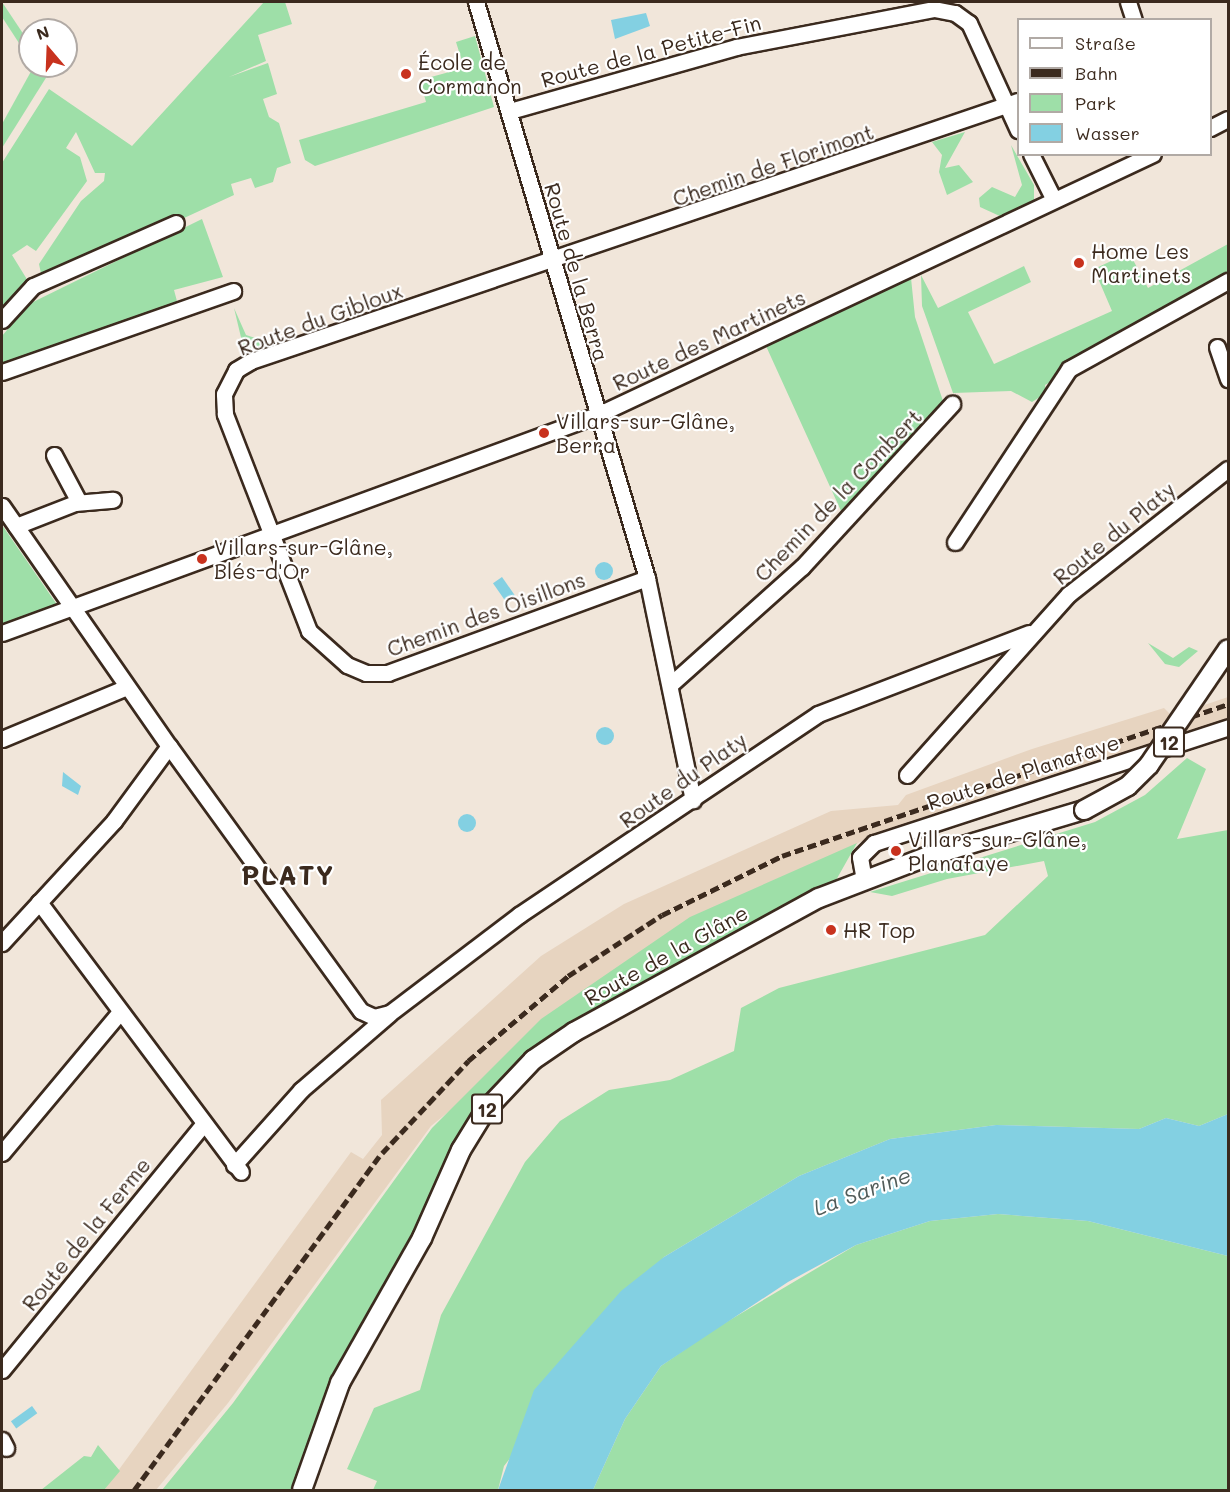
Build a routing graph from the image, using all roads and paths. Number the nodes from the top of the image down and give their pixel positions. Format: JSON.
{"nodes":[{"id":1,"x":476,"y":2,"type":"edge"},
{"id":2,"x":1128,"y":2,"type":"edge"},
{"id":3,"x":1133,"y":18,"type":"edge"},
{"id":4,"x":1013,"y":104,"type":"edge"},
{"id":5,"x":510,"y":111,"type":"junction"},
{"id":6,"x":1228,"y":119,"type":"edge"},
{"id":7,"x":1017,"y":125,"type":"edge"},
{"id":8,"x":1212,"y":127,"type":"edge"},
{"id":9,"x":1032,"y":156,"type":"edge"},
{"id":10,"x":1149,"y":156,"type":"edge"},
{"id":11,"x":1054,"y":200,"type":"junction"},
{"id":12,"x":176,"y":223,"type":"dead end"},
{"id":13,"x":551,"y":261,"type":"junction"},
{"id":14,"x":1228,"y":282,"type":"edge"},
{"id":15,"x":232,"y":291,"type":"dead end"},
{"id":16,"x":2,"y":320,"type":"edge"},
{"id":17,"x":1217,"y":346,"type":"dead end"},
{"id":18,"x":2,"y":372,"type":"edge"},
{"id":19,"x":1228,"y":379,"type":"edge"},
{"id":20,"x":952,"y":404,"type":"dead end"},
{"id":21,"x":597,"y":415,"type":"junction"},
{"id":22,"x":54,"y":455,"type":"dead end"},
{"id":23,"x":1228,"y":469,"type":"edge"},
{"id":24,"x":113,"y":500,"type":"dead end"},
{"id":25,"x":79,"y":502,"type":"junction"},
{"id":26,"x":2,"y":506,"type":"edge"},
{"id":27,"x":16,"y":526,"type":"junction"},
{"id":28,"x":271,"y":537,"type":"junction"},
{"id":29,"x":956,"y":542,"type":"dead end"},
{"id":30,"x":647,"y":578,"type":"junction"},
{"id":31,"x":75,"y":609,"type":"junction"},
{"id":32,"x":2,"y":633,"type":"edge"},
{"id":33,"x":1029,"y":633,"type":"junction"},
{"id":34,"x":1228,"y":649,"type":"edge"},
{"id":35,"x":671,"y":684,"type":"junction"},
{"id":36,"x":127,"y":687,"type":"junction"},
{"id":37,"x":1228,"y":727,"type":"edge"},
{"id":38,"x":2,"y":739,"type":"edge"},
{"id":39,"x":169,"y":746,"type":"junction"},
{"id":40,"x":907,"y":775,"type":"dead end"},
{"id":41,"x":693,"y":800,"type":"junction"},
{"id":42,"x":864,"y":880,"type":"junction"},
{"id":43,"x":39,"y":902,"type":"junction"},
{"id":44,"x":2,"y":943,"type":"edge"},
{"id":45,"x":120,"y":1012,"type":"junction"},
{"id":46,"x":390,"y":1013,"type":"junction"},
{"id":47,"x":203,"y":1124,"type":"junction"},
{"id":48,"x":2,"y":1153,"type":"edge"},
{"id":49,"x":2,"y":1370,"type":"edge"},
{"id":50,"x":302,"y":1491,"type":"edge"}],
"edges":[{"from":1,"to":5,"type":"street","name":"Route de la Berra"},
{"from":2,"to":3,"type":"street"},
{"from":4,"to":5,"type":"street","name":"Route de la Petite-Fin"},
{"from":4,"to":7,"type":"street","name":"Route de la Petite-Fin"},
{"from":4,"to":13,"type":"street","name":"Chemin de Florimont"},
{"from":5,"to":13,"type":"street","name":"Route de la Berra"},
{"from":6,"to":8,"type":"street"},
{"from":9,"to":11,"type":"street"},
{"from":10,"to":11,"type":"street","name":"Route des Martinets"},
{"from":11,"to":21,"type":"street","name":"Route des Martinets"},
{"from":12,"to":16,"type":"street"},
{"from":13,"to":21,"type":"street","name":"Route de la Berra"},
{"from":13,"to":28,"type":"street","name":"Route du Gibloux"},
{"from":14,"to":29,"type":"street"},
{"from":15,"to":18,"type":"street"},
{"from":17,"to":19,"type":"street"},
{"from":20,"to":35,"type":"street","name":"Chemin de la Combert"},
{"from":21,"to":28,"type":"street","name":"Route des Martinets"},
{"from":21,"to":30,"type":"street","name":"Route de la Berra"},
{"from":22,"to":25,"type":"street"},
{"from":23,"to":33,"type":"street","name":"Route du Platy"},
{"from":24,"to":25,"type":"street"},
{"from":25,"to":27,"type":"street"},
{"from":26,"to":27,"type":"street"},
{"from":27,"to":31,"type":"street"},
{"from":28,"to":30,"type":"street","name":"Chemin des Oisillons"},
{"from":28,"to":31,"type":"street","name":"Route des Martinets"},
{"from":30,"to":35,"type":"street","name":"Route de la Berra"},
{"from":31,"to":32,"type":"street","name":"Route des Martinets"},
{"from":31,"to":36,"type":"street"},
{"from":33,"to":40,"type":"street","name":"Route du Platy"},
{"from":33,"to":41,"type":"street","name":"Route du Platy"},
{"from":34,"to":42,"type":"main road","name":"Route de la Glâne","number":"12","bridge":true},
{"from":35,"to":41,"type":"street","name":"Route de la Berra"},
{"from":36,"to":38,"type":"street"},
{"from":36,"to":39,"type":"street"},
{"from":37,"to":42,"type":"street","name":"Route de Planafaye"},
{"from":39,"to":43,"type":"street"},
{"from":39,"to":46,"type":"street"},
{"from":41,"to":46,"type":"street","name":"Route du Platy"},
{"from":42,"to":50,"type":"main road","name":"Route de la Glâne","number":"12"},
{"from":43,"to":44,"type":"street"},
{"from":43,"to":45,"type":"street"},
{"from":45,"to":47,"type":"street"},
{"from":45,"to":48,"type":"street"},
{"from":46,"to":47,"type":"street","name":"Route du Platy"},
{"from":47,"to":49,"type":"street","name":"Route de la Ferme"}]}
